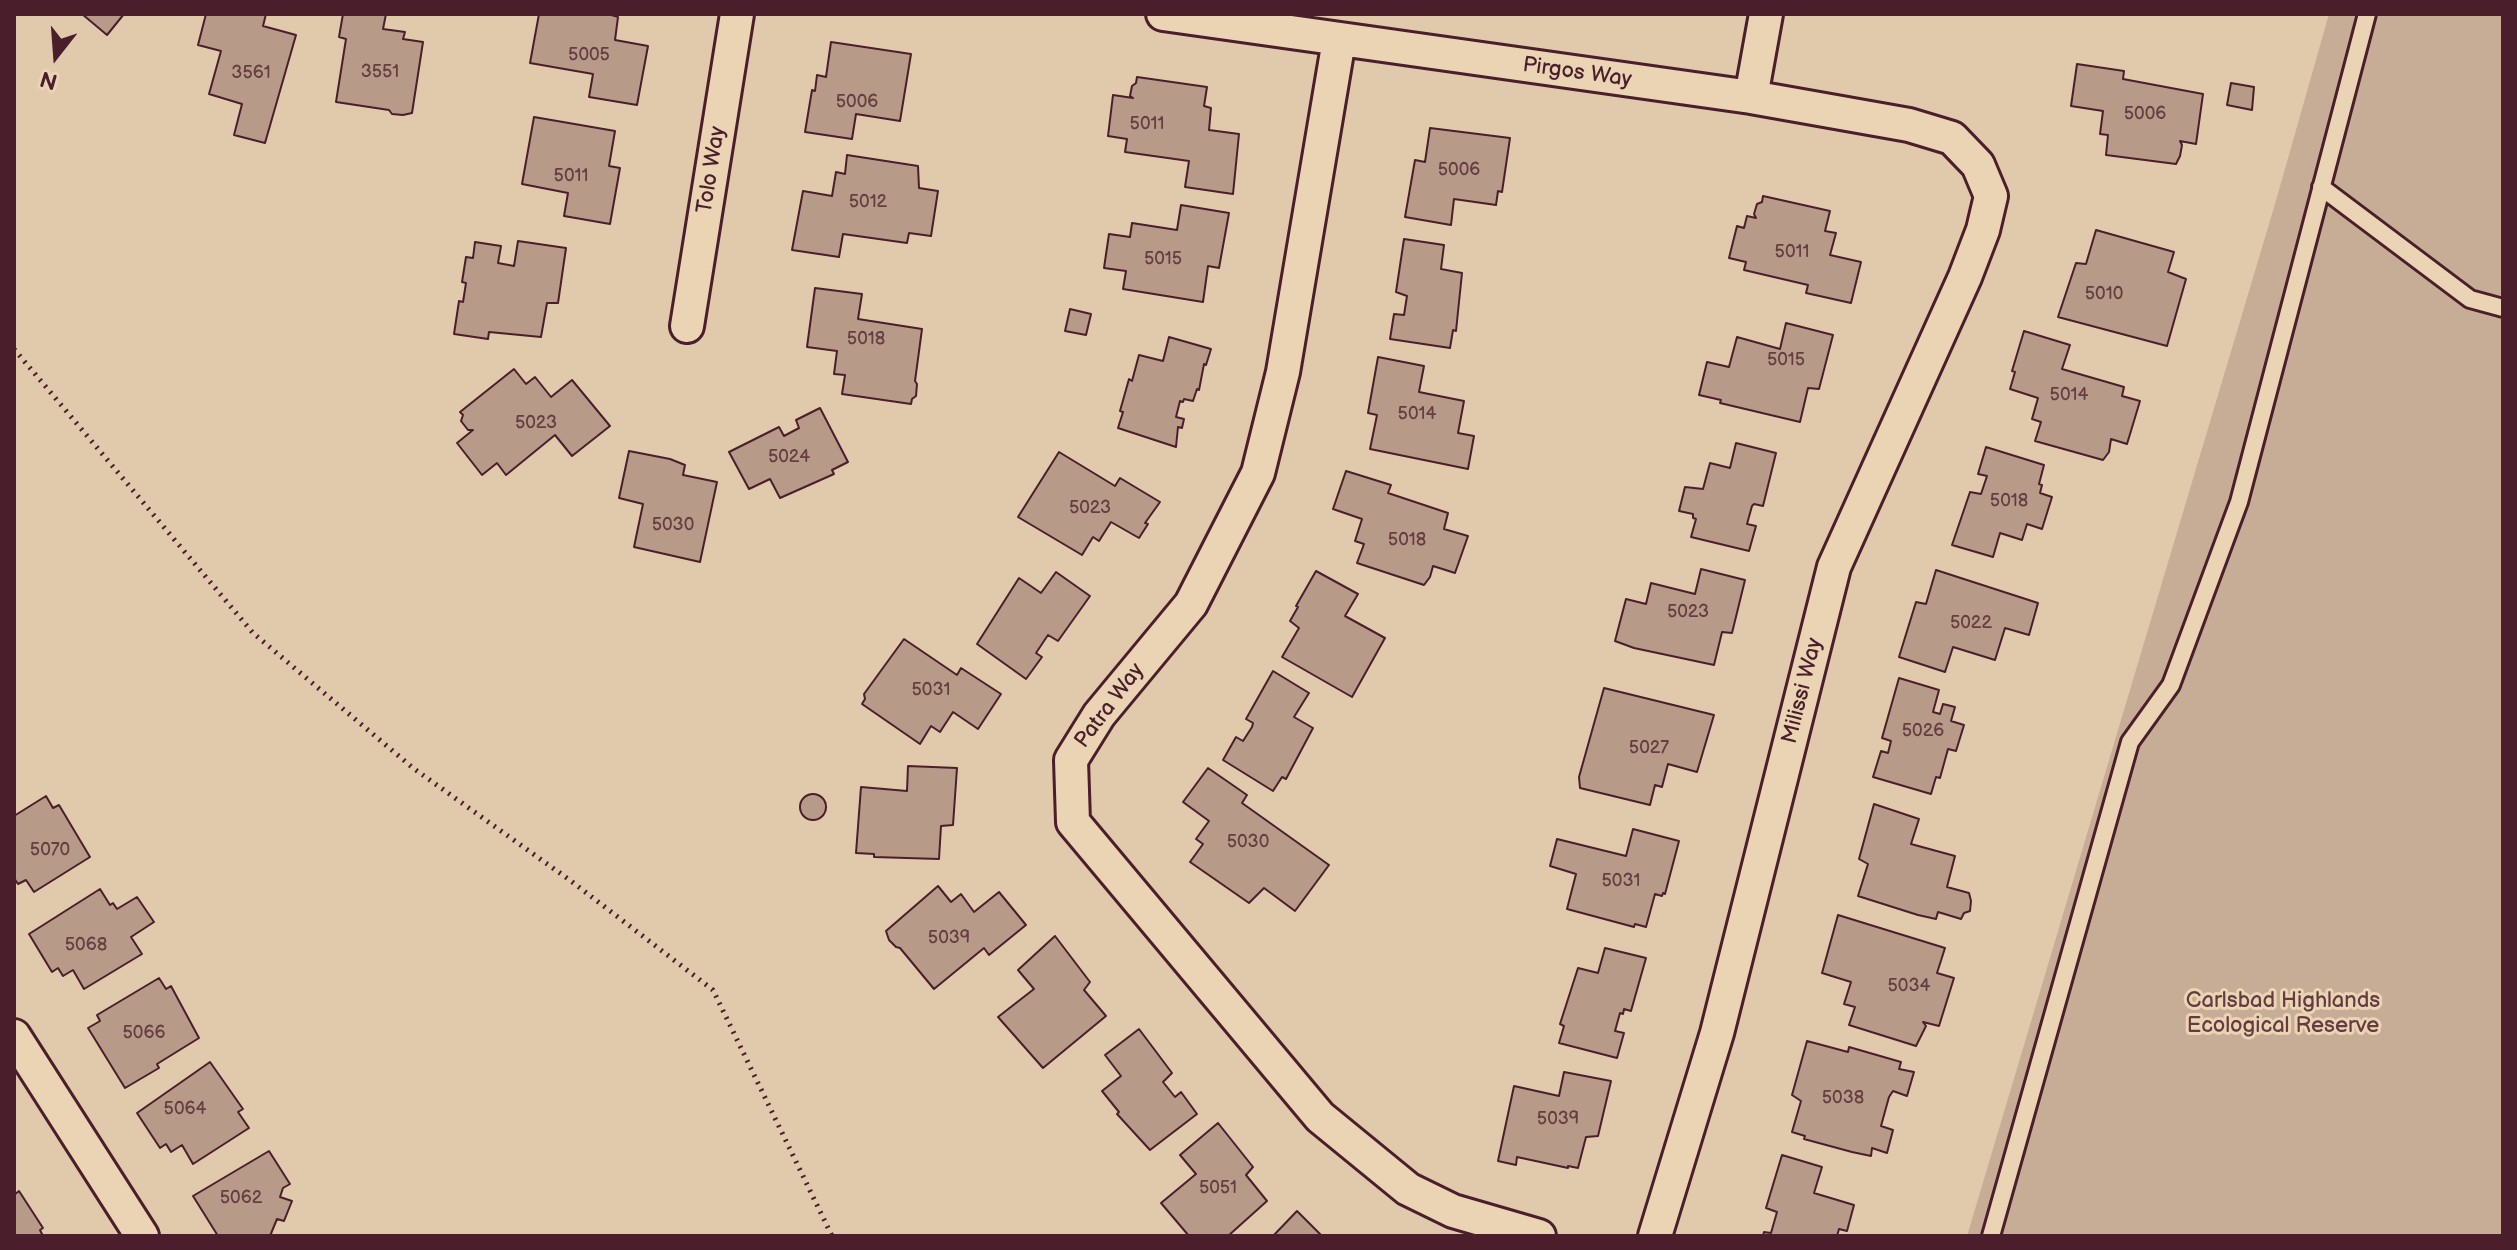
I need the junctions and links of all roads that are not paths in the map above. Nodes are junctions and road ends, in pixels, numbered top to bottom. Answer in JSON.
{"nodes":[{"id":1,"x":737,"y":14,"type":"edge"},
{"id":2,"x":1163,"y":14,"type":"edge"},
{"id":3,"x":1766,"y":14,"type":"edge"},
{"id":4,"x":2367,"y":14,"type":"edge"},
{"id":5,"x":1339,"y":40,"type":"junction"},
{"id":6,"x":1751,"y":97,"type":"junction"},
{"id":7,"x":1978,"y":165,"type":"joint"},
{"id":8,"x":2321,"y":187,"type":"junction"},
{"id":9,"x":2503,"y":308,"type":"edge"},
{"id":10,"x":687,"y":326,"type":"dead end"},
{"id":11,"x":14,"y":1036,"type":"edge"},
{"id":12,"x":142,"y":1236,"type":"edge"},
{"id":13,"x":1539,"y":1236,"type":"edge"},
{"id":14,"x":1655,"y":1236,"type":"edge"},
{"id":15,"x":1991,"y":1236,"type":"edge"}],
"edges":[{"from":1,"to":10,"type":"street","name":"Tolo Way"},
{"from":2,"to":5,"type":"street","name":"Pirgos Way"},
{"from":3,"to":6,"type":"street"},
{"from":4,"to":8,"type":"lane"},
{"from":5,"to":6,"type":"street","name":"Pirgos Way"},
{"from":5,"to":13,"type":"street","name":"Patra Way"},
{"from":6,"to":7,"type":"street","name":"Pirgos Way"},
{"from":7,"to":14,"type":"street","name":"Milissi Way"},
{"from":8,"to":9,"type":"lane"},
{"from":8,"to":15,"type":"lane"},
{"from":11,"to":12,"type":"street"}]}
